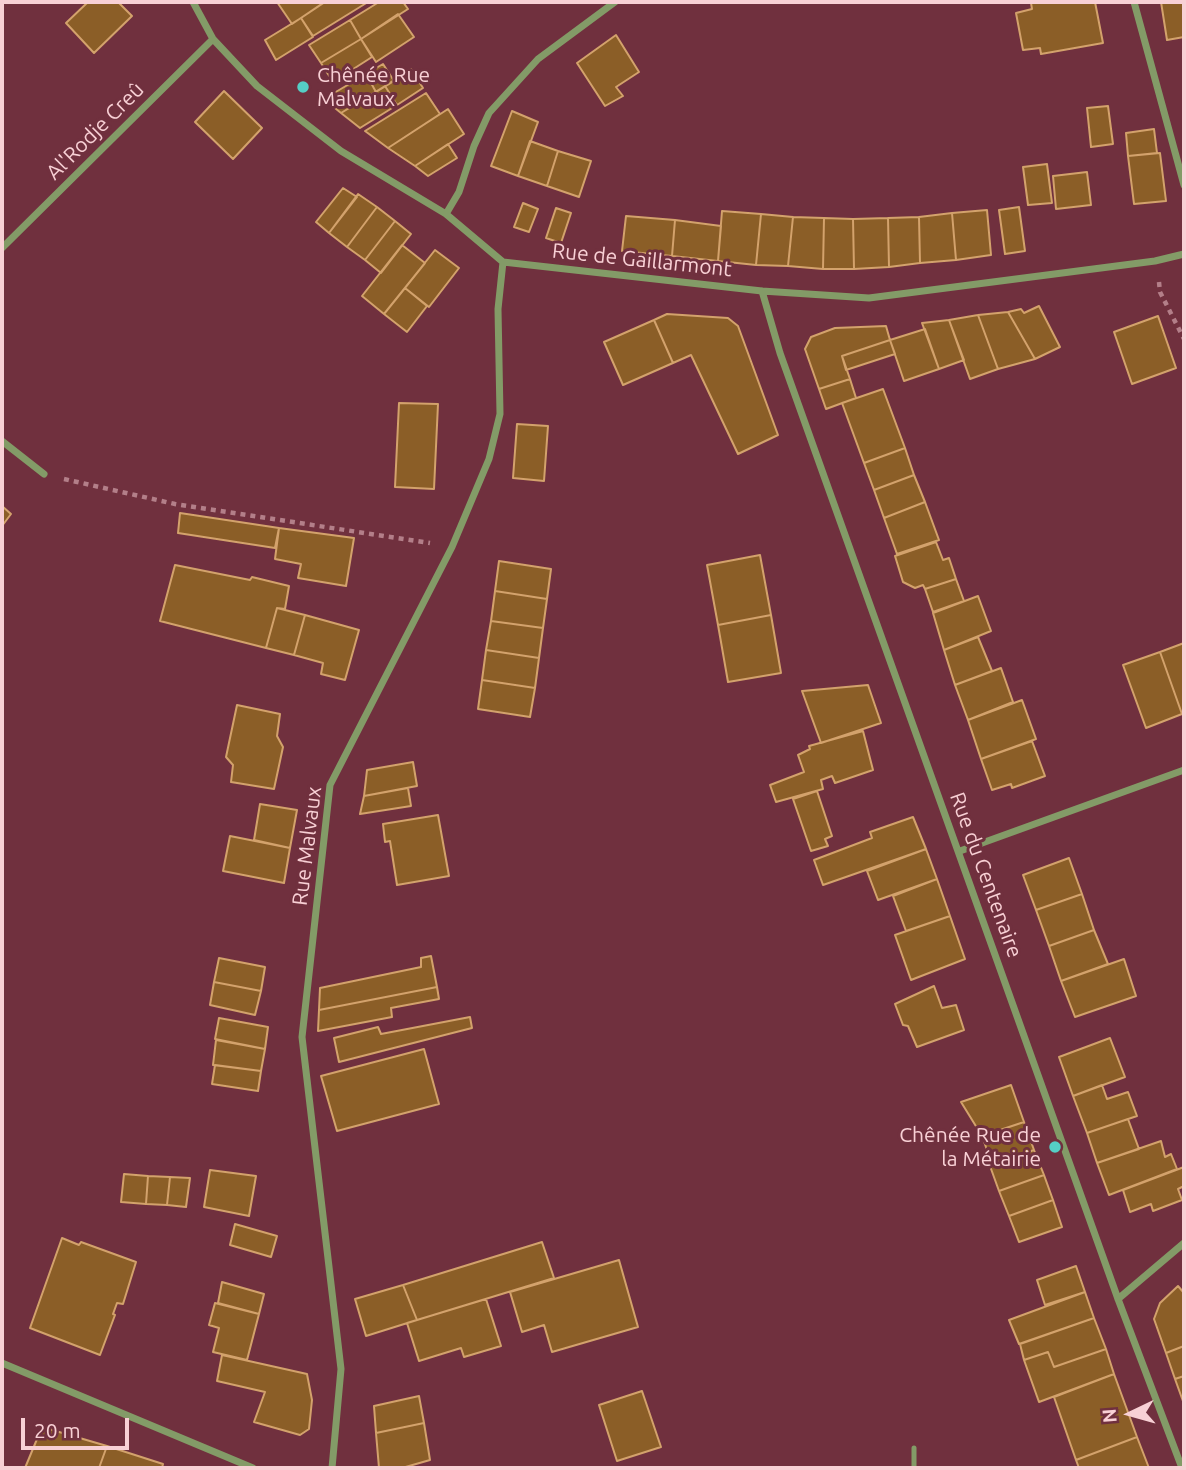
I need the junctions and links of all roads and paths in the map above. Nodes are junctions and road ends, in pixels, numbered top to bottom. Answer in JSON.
{"nodes":[{"id":1,"x":193,"y":2,"type":"edge"},
{"id":2,"x":615,"y":2,"type":"edge"},
{"id":3,"x":1133,"y":2,"type":"edge"},
{"id":4,"x":213,"y":39,"type":"junction"},
{"id":5,"x":1184,"y":184,"type":"edge"},
{"id":6,"x":446,"y":214,"type":"junction"},
{"id":7,"x":2,"y":248,"type":"edge"},
{"id":8,"x":1184,"y":254,"type":"edge"},
{"id":9,"x":1155,"y":261,"type":"junction"},
{"id":10,"x":503,"y":262,"type":"junction"},
{"id":11,"x":762,"y":291,"type":"junction"},
{"id":12,"x":1184,"y":339,"type":"edge"},
{"id":13,"x":2,"y":441,"type":"edge"},
{"id":14,"x":44,"y":474,"type":"joint"},
{"id":15,"x":452,"y":547,"type":"junction"},
{"id":16,"x":1184,"y":770,"type":"edge"},
{"id":17,"x":960,"y":851,"type":"junction"},
{"id":18,"x":1184,"y":1243,"type":"edge"},
{"id":19,"x":1118,"y":1299,"type":"junction"},
{"id":20,"x":2,"y":1363,"type":"edge"},
{"id":21,"x":914,"y":1448,"type":"dead end"},
{"id":22,"x":253,"y":1468,"type":"edge"},
{"id":23,"x":332,"y":1468,"type":"edge"},
{"id":24,"x":914,"y":1468,"type":"edge"},
{"id":25,"x":1182,"y":1468,"type":"edge"}],
"edges":[{"from":1,"to":4,"type":"street"},
{"from":2,"to":6,"type":"street"},
{"from":3,"to":5,"type":"street"},
{"from":4,"to":6,"type":"street"},
{"from":4,"to":7,"type":"street","name":"Al'Rodje Creû"},
{"from":6,"to":10,"type":"street"},
{"from":8,"to":9,"type":"street","name":"Rue de Gaillarmont"},
{"from":9,"to":11,"type":"street","name":"Rue de Gaillarmont"},
{"from":9,"to":12,"type":"path"},
{"from":10,"to":11,"type":"street","name":"Rue de Gaillarmont"},
{"from":10,"to":15,"type":"street","name":"Rue Malvaux"},
{"from":11,"to":17,"type":"street","name":"Rue du Centenaire"},
{"from":13,"to":14,"type":"street"},
{"from":14,"to":15,"type":"path"},
{"from":15,"to":23,"type":"street","name":"Rue Malvaux"},
{"from":16,"to":17,"type":"street"},
{"from":17,"to":19,"type":"street","name":"Rue du Centenaire"},
{"from":18,"to":19,"type":"street"},
{"from":19,"to":25,"type":"street","name":"Rue du Centenaire"},
{"from":20,"to":22,"type":"street"},
{"from":21,"to":24,"type":"lane"}]}
